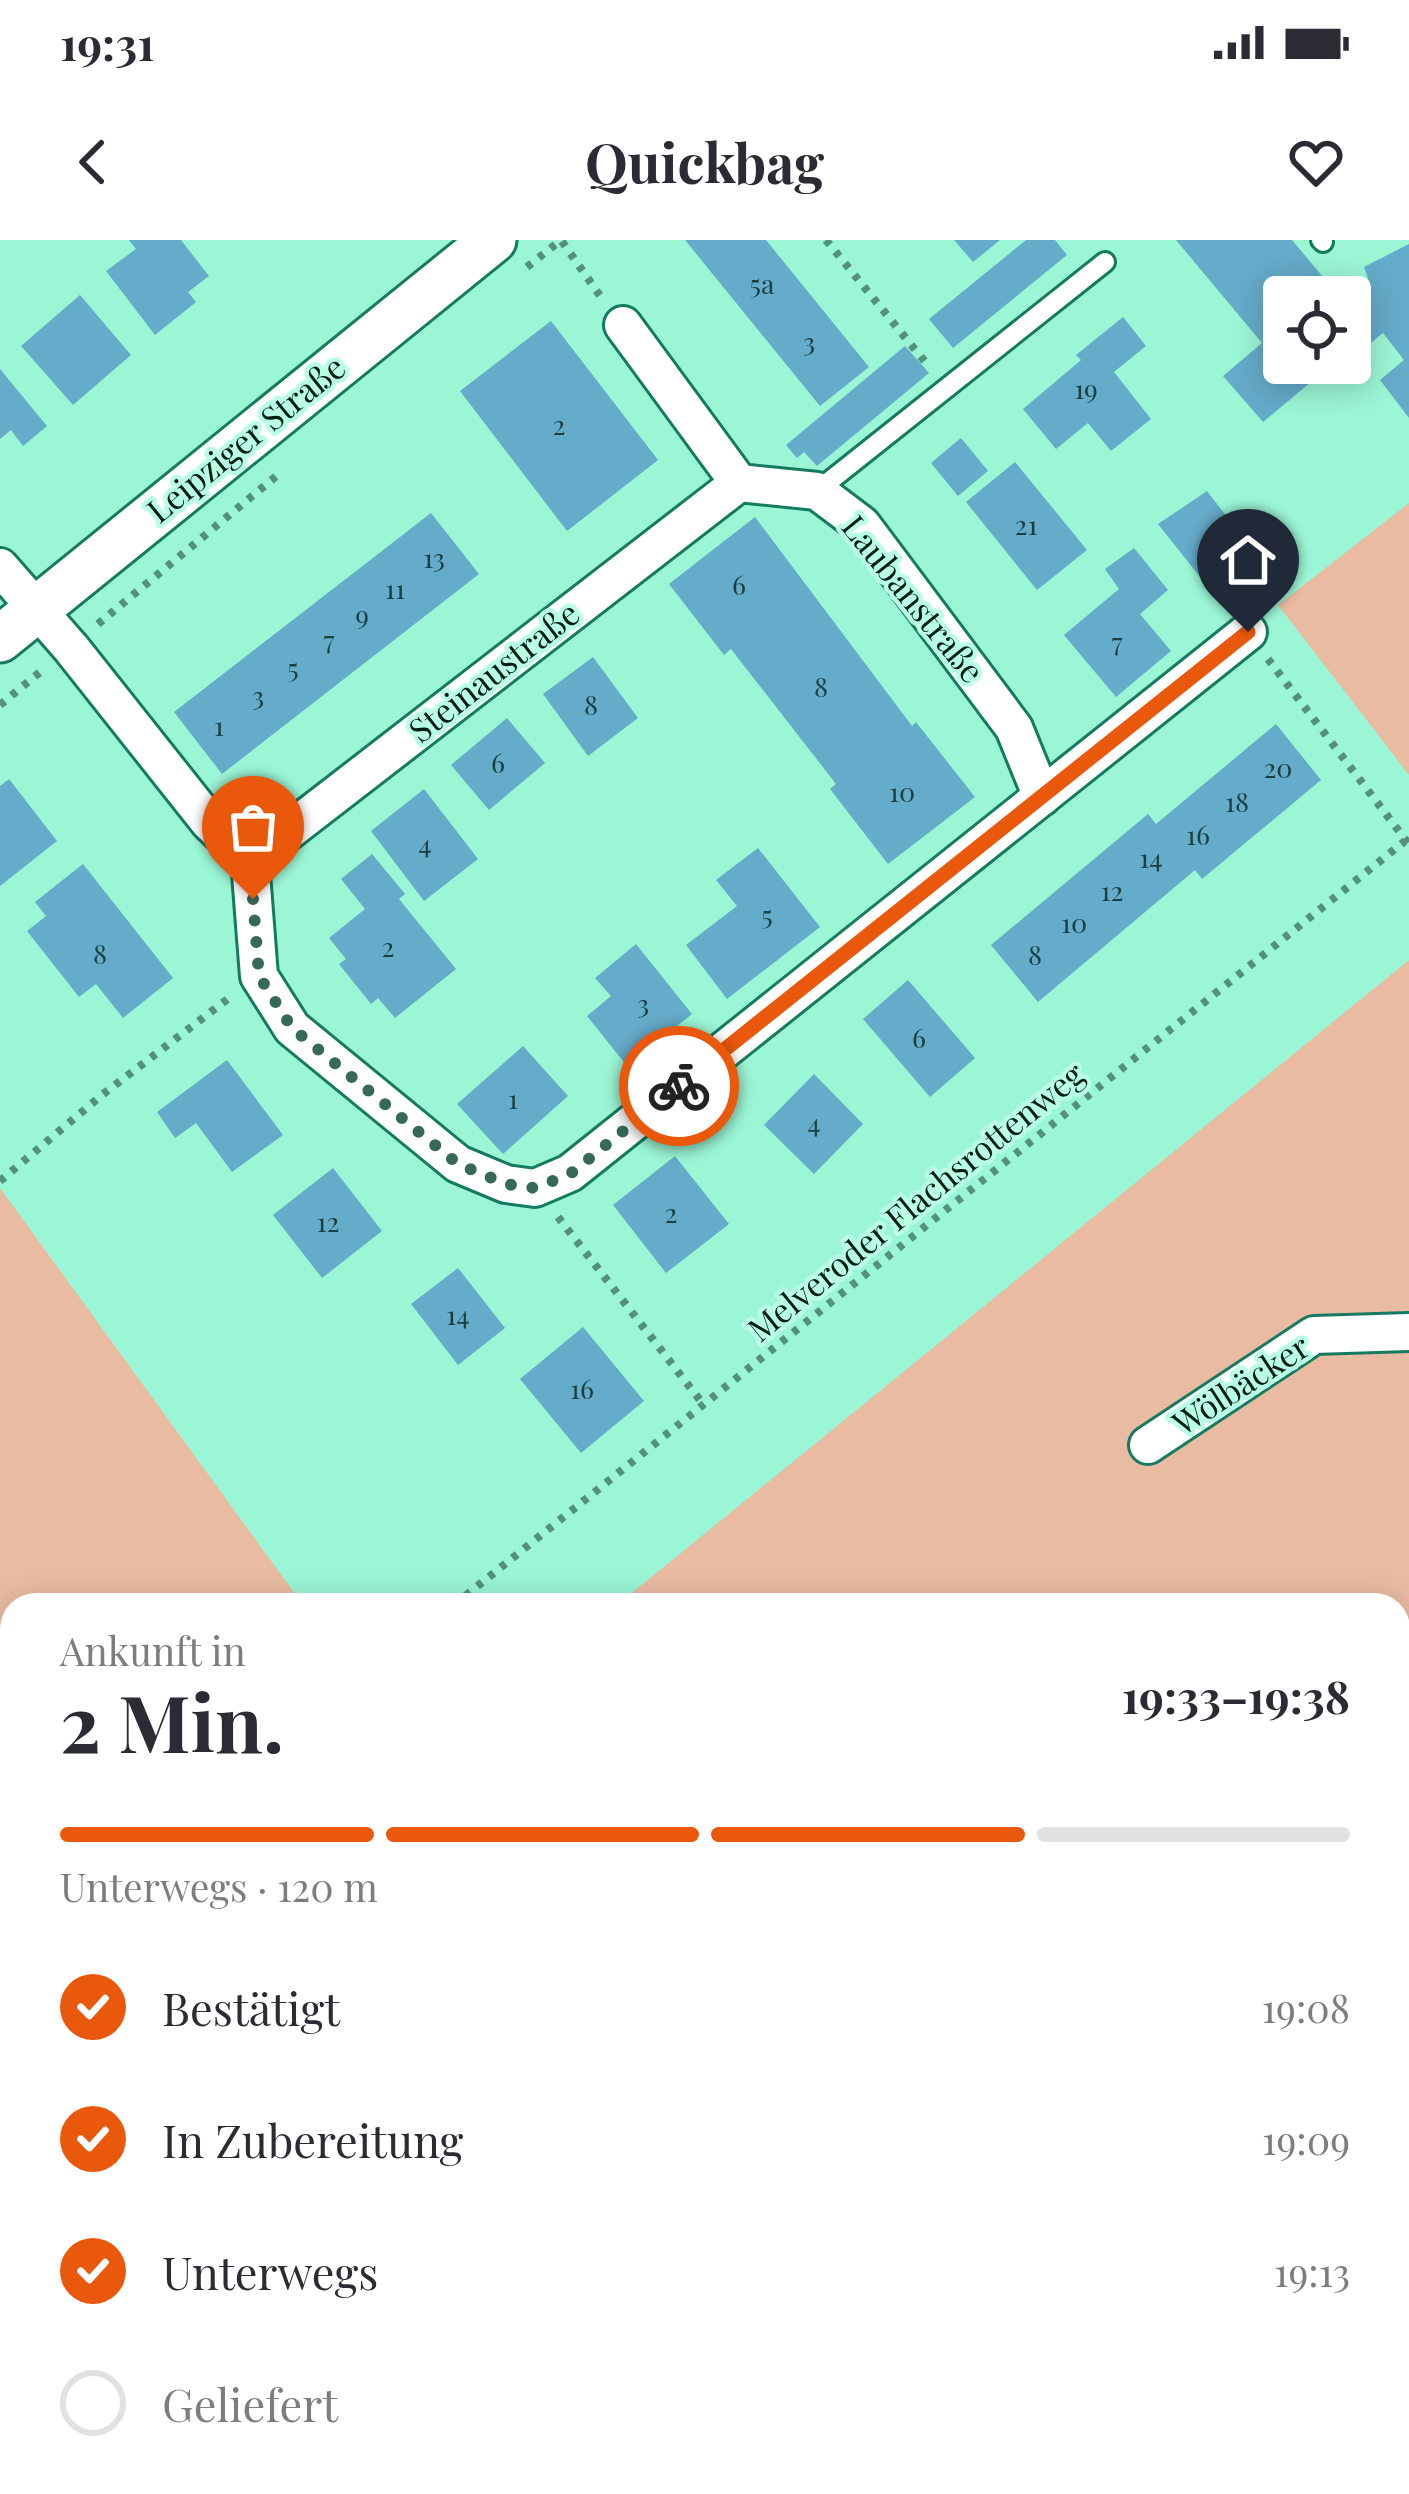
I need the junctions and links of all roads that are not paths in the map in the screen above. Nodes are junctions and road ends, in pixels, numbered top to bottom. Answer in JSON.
{"nodes":[{"id":1,"x":493,"y":240,"type":"edge"},
{"id":2,"x":1105,"y":262,"type":"dead end"},
{"id":3,"x":622,"y":325,"type":"road end"},
{"id":4,"x":739,"y":483,"type":"junction"},
{"id":5,"x":817,"y":490,"type":"junction"},
{"id":6,"x":0,"y":567,"type":"edge"},
{"id":7,"x":37,"y":609,"type":"junction"},
{"id":8,"x":1248,"y":632,"type":"road end"},
{"id":9,"x":0,"y":639,"type":"edge"},
{"id":10,"x":1042,"y":797,"type":"junction"},
{"id":11,"x":250,"y":861,"type":"junction"},
{"id":12,"x":1409,"y":1332,"type":"edge"},
{"id":13,"x":1148,"y":1445,"type":"dead end"}],
"edges":[{"from":1,"to":7,"type":"street","name":"Leipziger Straße"},
{"from":2,"to":5,"type":"lane"},
{"from":3,"to":4,"type":"street"},
{"from":4,"to":5,"type":"street","name":"Laubanstraße"},
{"from":4,"to":11,"type":"street","name":"Steinaustraße"},
{"from":5,"to":10,"type":"street","name":"Laubanstraße"},
{"from":6,"to":7,"type":"street"},
{"from":7,"to":9,"type":"street","name":"Leipziger Straße"},
{"from":7,"to":11,"type":"street"},
{"from":8,"to":10,"type":"street"},
{"from":10,"to":11,"type":"street"},
{"from":12,"to":13,"type":"street","name":"Wölbäcker"}]}
